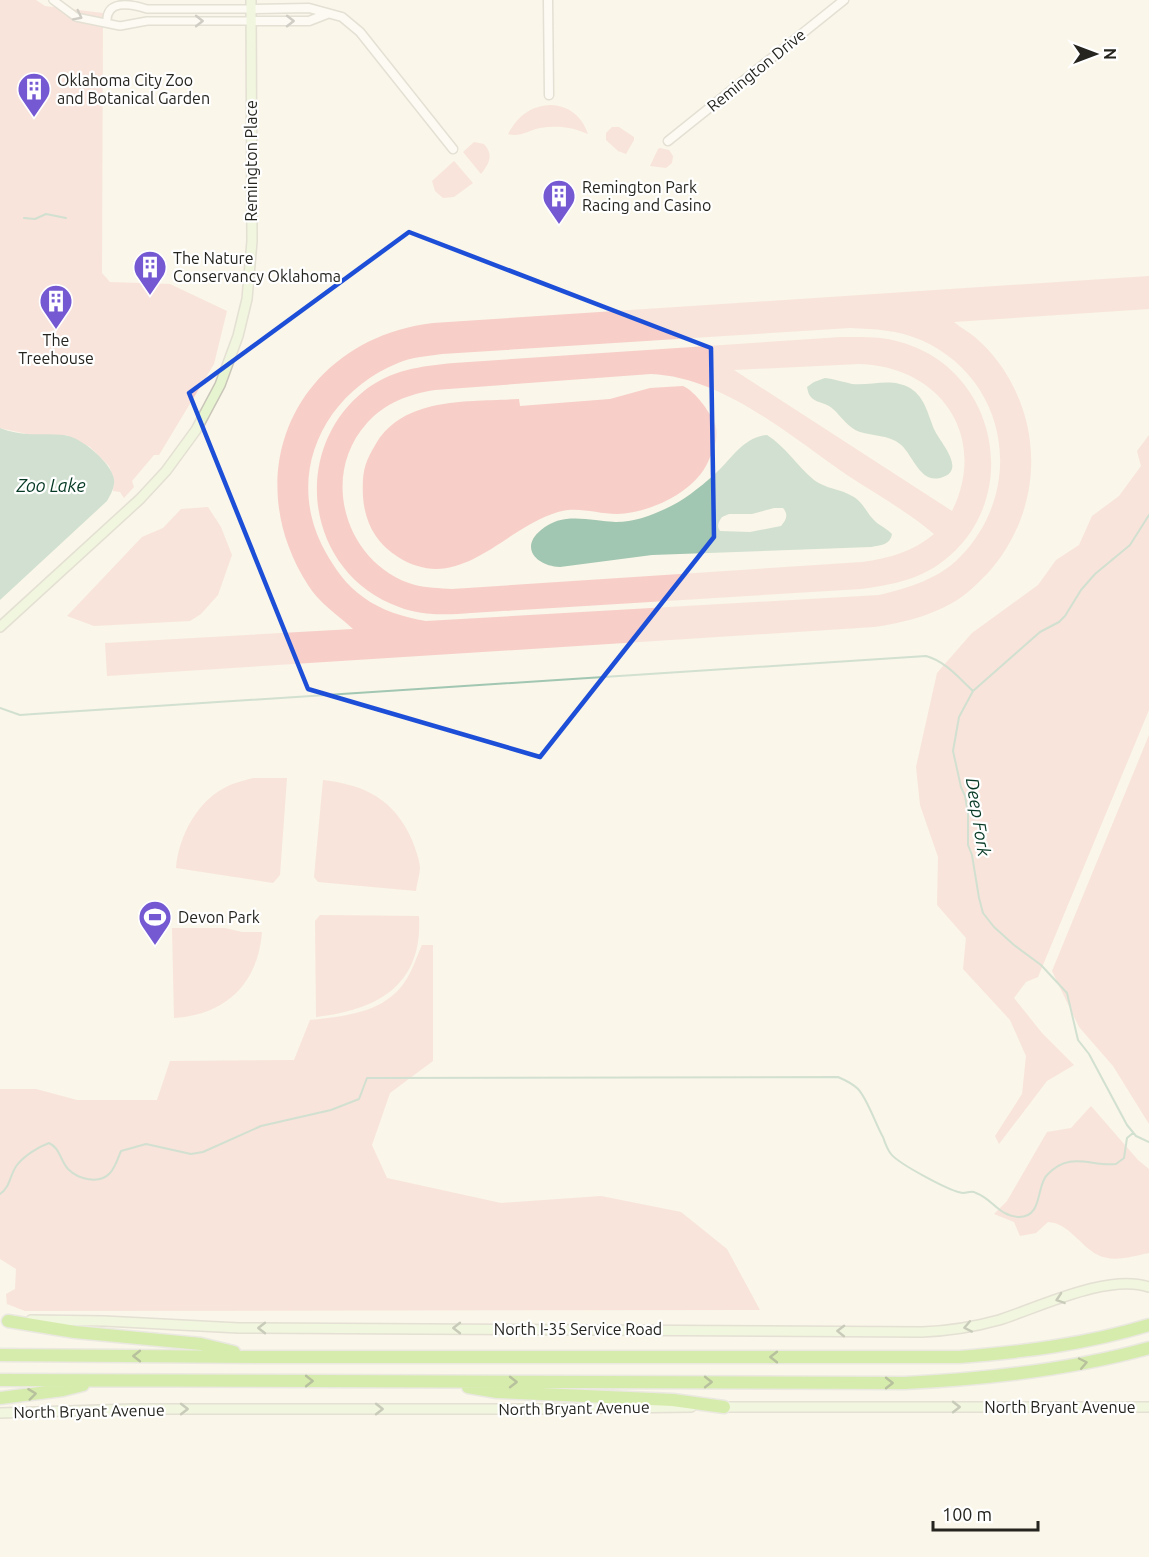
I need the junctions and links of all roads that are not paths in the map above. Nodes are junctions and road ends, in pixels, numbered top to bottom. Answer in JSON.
{"nodes":[{"id":1,"x":53,"y":0,"type":"edge"},
{"id":2,"x":548,"y":0,"type":"edge"},
{"id":3,"x":844,"y":0,"type":"edge"},
{"id":4,"x":251,"y":4,"type":"edge"},
{"id":5,"x":327,"y":14,"type":"junction"},
{"id":6,"x":251,"y":21,"type":"junction"},
{"id":7,"x":107,"y":23,"type":"junction"},
{"id":8,"x":549,"y":95,"type":"dead end"},
{"id":9,"x":668,"y":141,"type":"dead end"},
{"id":10,"x":453,"y":149,"type":"dead end"},
{"id":11,"x":0,"y":627,"type":"edge"},
{"id":12,"x":1149,"y":1287,"type":"edge"},
{"id":13,"x":4,"y":1321,"type":"edge"},
{"id":14,"x":1143,"y":1327,"type":"edge"},
{"id":15,"x":1146,"y":1349,"type":"edge"},
{"id":16,"x":0,"y":1355,"type":"edge"},
{"id":17,"x":259,"y":1357,"type":"junction"},
{"id":18,"x":0,"y":1380,"type":"edge"},
{"id":19,"x":99,"y":1380,"type":"junction"},
{"id":20,"x":434,"y":1382,"type":"junction"},
{"id":21,"x":0,"y":1398,"type":"edge"},
{"id":22,"x":724,"y":1407,"type":"junction"},
{"id":23,"x":1149,"y":1407,"type":"edge"},
{"id":24,"x":0,"y":1413,"type":"edge"}],
"edges":[{"from":1,"to":7,"type":"street","one_way":true},
{"from":2,"to":8,"type":"street"},
{"from":3,"to":9,"type":"street","name":"Remington Drive"},
{"from":4,"to":5,"type":"street"},
{"from":4,"to":6,"type":"main road","name":"Remington Place"},
{"from":4,"to":7,"type":"street"},
{"from":6,"to":5,"type":"street","one_way":true},
{"from":5,"to":10,"type":"street"},
{"from":7,"to":6,"type":"street","one_way":true},
{"from":6,"to":11,"type":"main road","name":"Remington Place"},
{"from":12,"to":13,"type":"main road","name":"North I-35 Service Road","one_way":true},
{"from":13,"to":17,"type":"highway"},
{"from":14,"to":17,"type":"highway","one_way":true},
{"from":20,"to":15,"type":"highway","one_way":true},
{"from":17,"to":16,"type":"highway","one_way":true},
{"from":18,"to":19,"type":"highway"},
{"from":19,"to":20,"type":"highway","one_way":true},
{"from":21,"to":19,"type":"highway","one_way":true},
{"from":20,"to":22,"type":"highway"},
{"from":22,"to":23,"type":"main road","name":"North Bryant Avenue","one_way":true},
{"from":24,"to":22,"type":"main road","name":"North Bryant Avenue","one_way":true}]}
